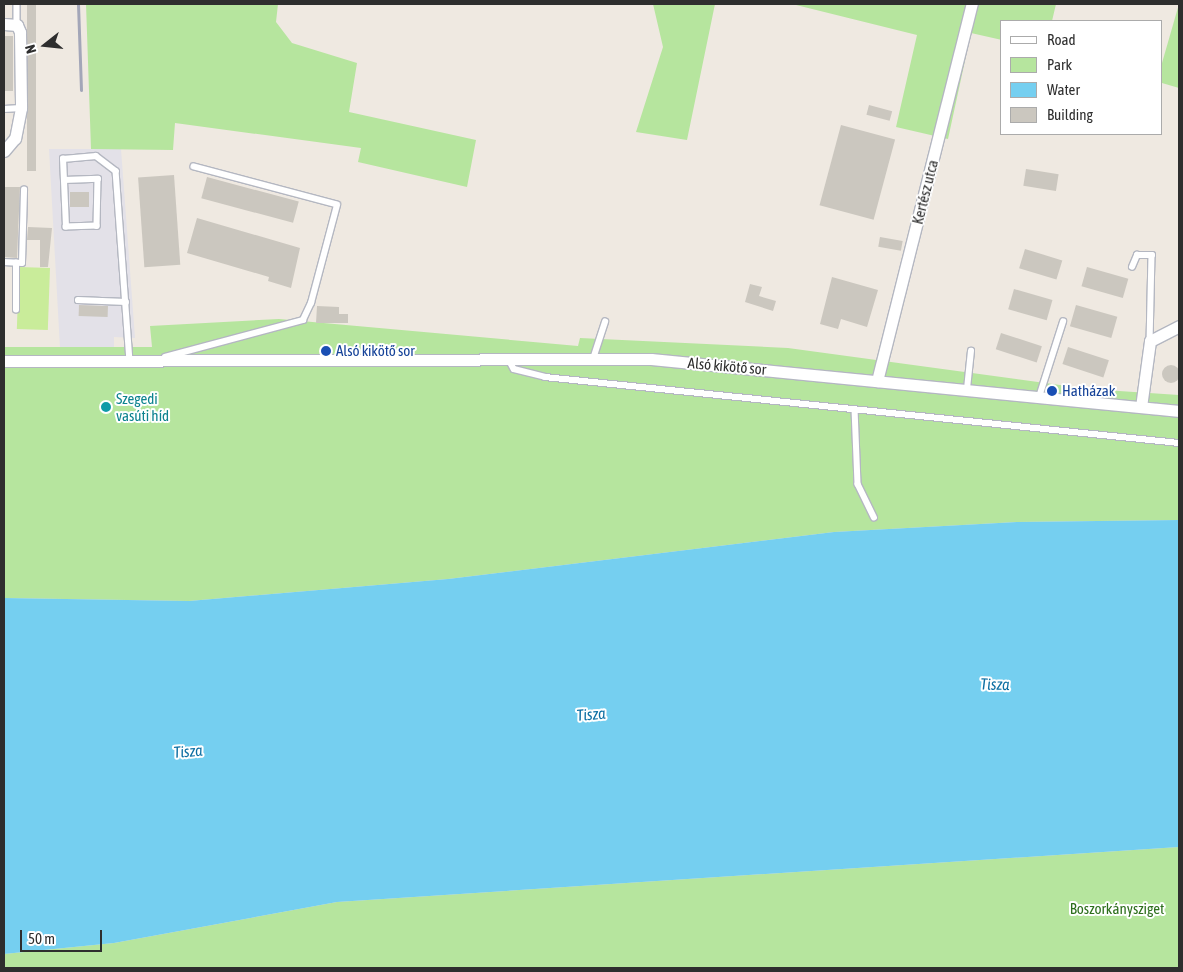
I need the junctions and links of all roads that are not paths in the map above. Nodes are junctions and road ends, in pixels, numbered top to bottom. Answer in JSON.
{"nodes":[{"id":1,"x":17,"y":4,"type":"edge"},
{"id":2,"x":972,"y":4,"type":"edge"},
{"id":3,"x":4,"y":24,"type":"edge"},
{"id":4,"x":17,"y":25,"type":"junction"},
{"id":5,"x":21,"y":108,"type":"junction"},
{"id":6,"x":4,"y":109,"type":"edge"},
{"id":7,"x":4,"y":151,"type":"edge"},
{"id":8,"x":194,"y":167,"type":"dead end"},
{"id":9,"x":64,"y":180,"type":"junction"},
{"id":10,"x":24,"y":190,"type":"dead end"},
{"id":11,"x":4,"y":262,"type":"edge"},
{"id":12,"x":16,"y":262,"type":"junction"},
{"id":13,"x":1132,"y":267,"type":"dead end"},
{"id":14,"x":78,"y":300,"type":"dead end"},
{"id":15,"x":126,"y":302,"type":"junction"},
{"id":16,"x":16,"y":310,"type":"dead end"},
{"id":17,"x":605,"y":322,"type":"dead end"},
{"id":18,"x":1063,"y":322,"type":"dead end"},
{"id":19,"x":1179,"y":326,"type":"edge"},
{"id":20,"x":1150,"y":341,"type":"junction"},
{"id":21,"x":971,"y":351,"type":"dead end"},
{"id":22,"x":594,"y":359,"type":"junction"},
{"id":23,"x":509,"y":360,"type":"junction"},
{"id":24,"x":4,"y":361,"type":"edge"},
{"id":25,"x":164,"y":363,"type":"junction"},
{"id":26,"x":130,"y":364,"type":"junction"},
{"id":27,"x":877,"y":381,"type":"junction"},
{"id":28,"x":967,"y":389,"type":"junction"},
{"id":29,"x":1039,"y":396,"type":"junction"},
{"id":30,"x":1141,"y":407,"type":"junction"},
{"id":31,"x":855,"y":409,"type":"junction"},
{"id":32,"x":1179,"y":411,"type":"edge"},
{"id":33,"x":1179,"y":443,"type":"edge"},
{"id":34,"x":874,"y":516,"type":"dead end"}],
"edges":[{"from":1,"to":4,"type":"lane"},
{"from":2,"to":27,"type":"street","name":"Kertész utca"},
{"from":3,"to":4,"type":"street"},
{"from":4,"to":5,"type":"street"},
{"from":5,"to":6,"type":"lane"},
{"from":5,"to":7,"type":"street"},
{"from":8,"to":25,"type":"lane"},
{"from":9,"to":9,"type":"lane"},
{"from":9,"to":15,"type":"lane"},
{"from":10,"to":12,"type":"lane"},
{"from":11,"to":12,"type":"lane"},
{"from":12,"to":16,"type":"lane"},
{"from":13,"to":20,"type":"lane"},
{"from":14,"to":15,"type":"lane"},
{"from":15,"to":26,"type":"lane"},
{"from":17,"to":22,"type":"lane"},
{"from":18,"to":29,"type":"lane"},
{"from":19,"to":20,"type":"street"},
{"from":20,"to":30,"type":"street"},
{"from":21,"to":28,"type":"lane"},
{"from":22,"to":23,"type":"street","name":"Alsó kikötő sor"},
{"from":22,"to":27,"type":"street","name":"Alsó kikötő sor"},
{"from":23,"to":25,"type":"street","name":"Alsó kikötő sor"},
{"from":23,"to":31,"type":"lane"},
{"from":24,"to":26,"type":"street","name":"Alsó kikötő sor"},
{"from":25,"to":26,"type":"street","name":"Alsó kikötő sor"},
{"from":27,"to":28,"type":"street","name":"Alsó kikötő sor"},
{"from":28,"to":29,"type":"street","name":"Alsó kikötő sor"},
{"from":29,"to":30,"type":"street","name":"Alsó kikötő sor"},
{"from":30,"to":32,"type":"street","name":"Alsó kikötő sor"},
{"from":31,"to":33,"type":"lane"},
{"from":31,"to":34,"type":"lane"}]}
